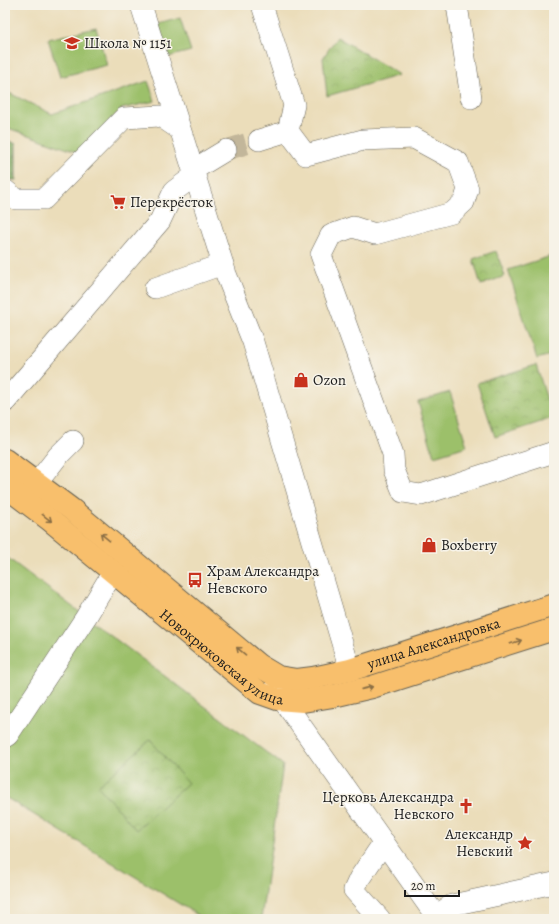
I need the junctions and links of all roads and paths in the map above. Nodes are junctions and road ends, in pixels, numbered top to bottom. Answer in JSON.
{"nodes":[{"id":1,"x":262,"y":5,"type":"edge"},
{"id":2,"x":457,"y":5,"type":"edge"},
{"id":3,"x":147,"y":15,"type":"edge"},
{"id":4,"x":471,"y":98,"type":"dead end"},
{"id":5,"x":179,"y":128,"type":"junction"},
{"id":6,"x":288,"y":131,"type":"junction"},
{"id":7,"x":258,"y":140,"type":"tunnel mouth"},
{"id":8,"x":226,"y":150,"type":"tunnel mouth"},
{"id":9,"x":194,"y":173,"type":"junction"},
{"id":10,"x":5,"y":190,"type":"edge"},
{"id":11,"x":223,"y":264,"type":"junction"},
{"id":12,"x":155,"y":288,"type":"dead end"},
{"id":13,"x":5,"y":402,"type":"edge"},
{"id":14,"x":73,"y":441,"type":"dead end"},
{"id":15,"x":554,"y":452,"type":"edge"},
{"id":16,"x":5,"y":460,"type":"edge"},
{"id":17,"x":36,"y":483,"type":"junction"},
{"id":18,"x":5,"y":486,"type":"edge"},
{"id":19,"x":24,"y":500,"type":"junction"},
{"id":20,"x":113,"y":572,"type":"junction"},
{"id":21,"x":554,"y":605,"type":"edge"},
{"id":22,"x":554,"y":629,"type":"edge"},
{"id":23,"x":478,"y":654,"type":"joint"},
{"id":24,"x":258,"y":665,"type":"junction"},
{"id":25,"x":350,"y":670,"type":"junction"},
{"id":26,"x":313,"y":678,"type":"junction"},
{"id":27,"x":260,"y":693,"type":"junction"},
{"id":28,"x":333,"y":696,"type":"junction"},
{"id":29,"x":293,"y":700,"type":"junction"},
{"id":30,"x":304,"y":730,"type":"junction"},
{"id":31,"x":5,"y":736,"type":"edge"},
{"id":32,"x":384,"y":842,"type":"junction"},
{"id":33,"x":554,"y":883,"type":"edge"},
{"id":34,"x":437,"y":917,"type":"edge"},
{"id":35,"x":380,"y":919,"type":"edge"}],
"edges":[{"from":1,"to":6,"type":"street"},
{"from":2,"to":4,"type":"street"},
{"from":3,"to":5,"type":"street"},
{"from":5,"to":9,"type":"street"},
{"from":5,"to":10,"type":"street"},
{"from":6,"to":7,"type":"street"},
{"from":6,"to":15,"type":"street"},
{"from":8,"to":9,"type":"street"},
{"from":9,"to":11,"type":"street"},
{"from":9,"to":13,"type":"street"},
{"from":11,"to":12,"type":"street"},
{"from":11,"to":25,"type":"street"},
{"from":14,"to":17,"type":"street"},
{"from":16,"to":17,"type":"main road","name":"Новокрюковская улица"},
{"from":17,"to":19,"type":"street"},
{"from":24,"to":17,"type":"main road","name":"Новокрюковская улица","one_way":true},
{"from":18,"to":19,"type":"main road","name":"Новокрюковская улица"},
{"from":19,"to":20,"type":"main road","name":"Новокрюковская улица","one_way":true},
{"from":20,"to":27,"type":"main road","name":"Новокрюковская улица"},
{"from":20,"to":31,"type":"street"},
{"from":21,"to":25,"type":"main road","name":"улица Александровка"},
{"from":23,"to":22,"type":"main road","name":"улица Александровка","one_way":true},
{"from":28,"to":23,"type":"main road","name":"Новокрюковская улица","one_way":true},
{"from":24,"to":26,"type":"main road","name":"Новокрюковская улица"},
{"from":24,"to":29,"type":"street"},
{"from":25,"to":26,"type":"main road","name":"улица Александровка"},
{"from":26,"to":29,"type":"street"},
{"from":27,"to":29,"type":"main road","name":"Новокрюковская улица"},
{"from":27,"to":30,"type":"street"},
{"from":28,"to":29,"type":"main road","name":"Новокрюковская улица"},
{"from":28,"to":30,"type":"street"},
{"from":29,"to":30,"type":"street"},
{"from":30,"to":32,"type":"street"},
{"from":32,"to":34,"type":"street"},
{"from":32,"to":35,"type":"street"},
{"from":33,"to":34,"type":"street"}]}
